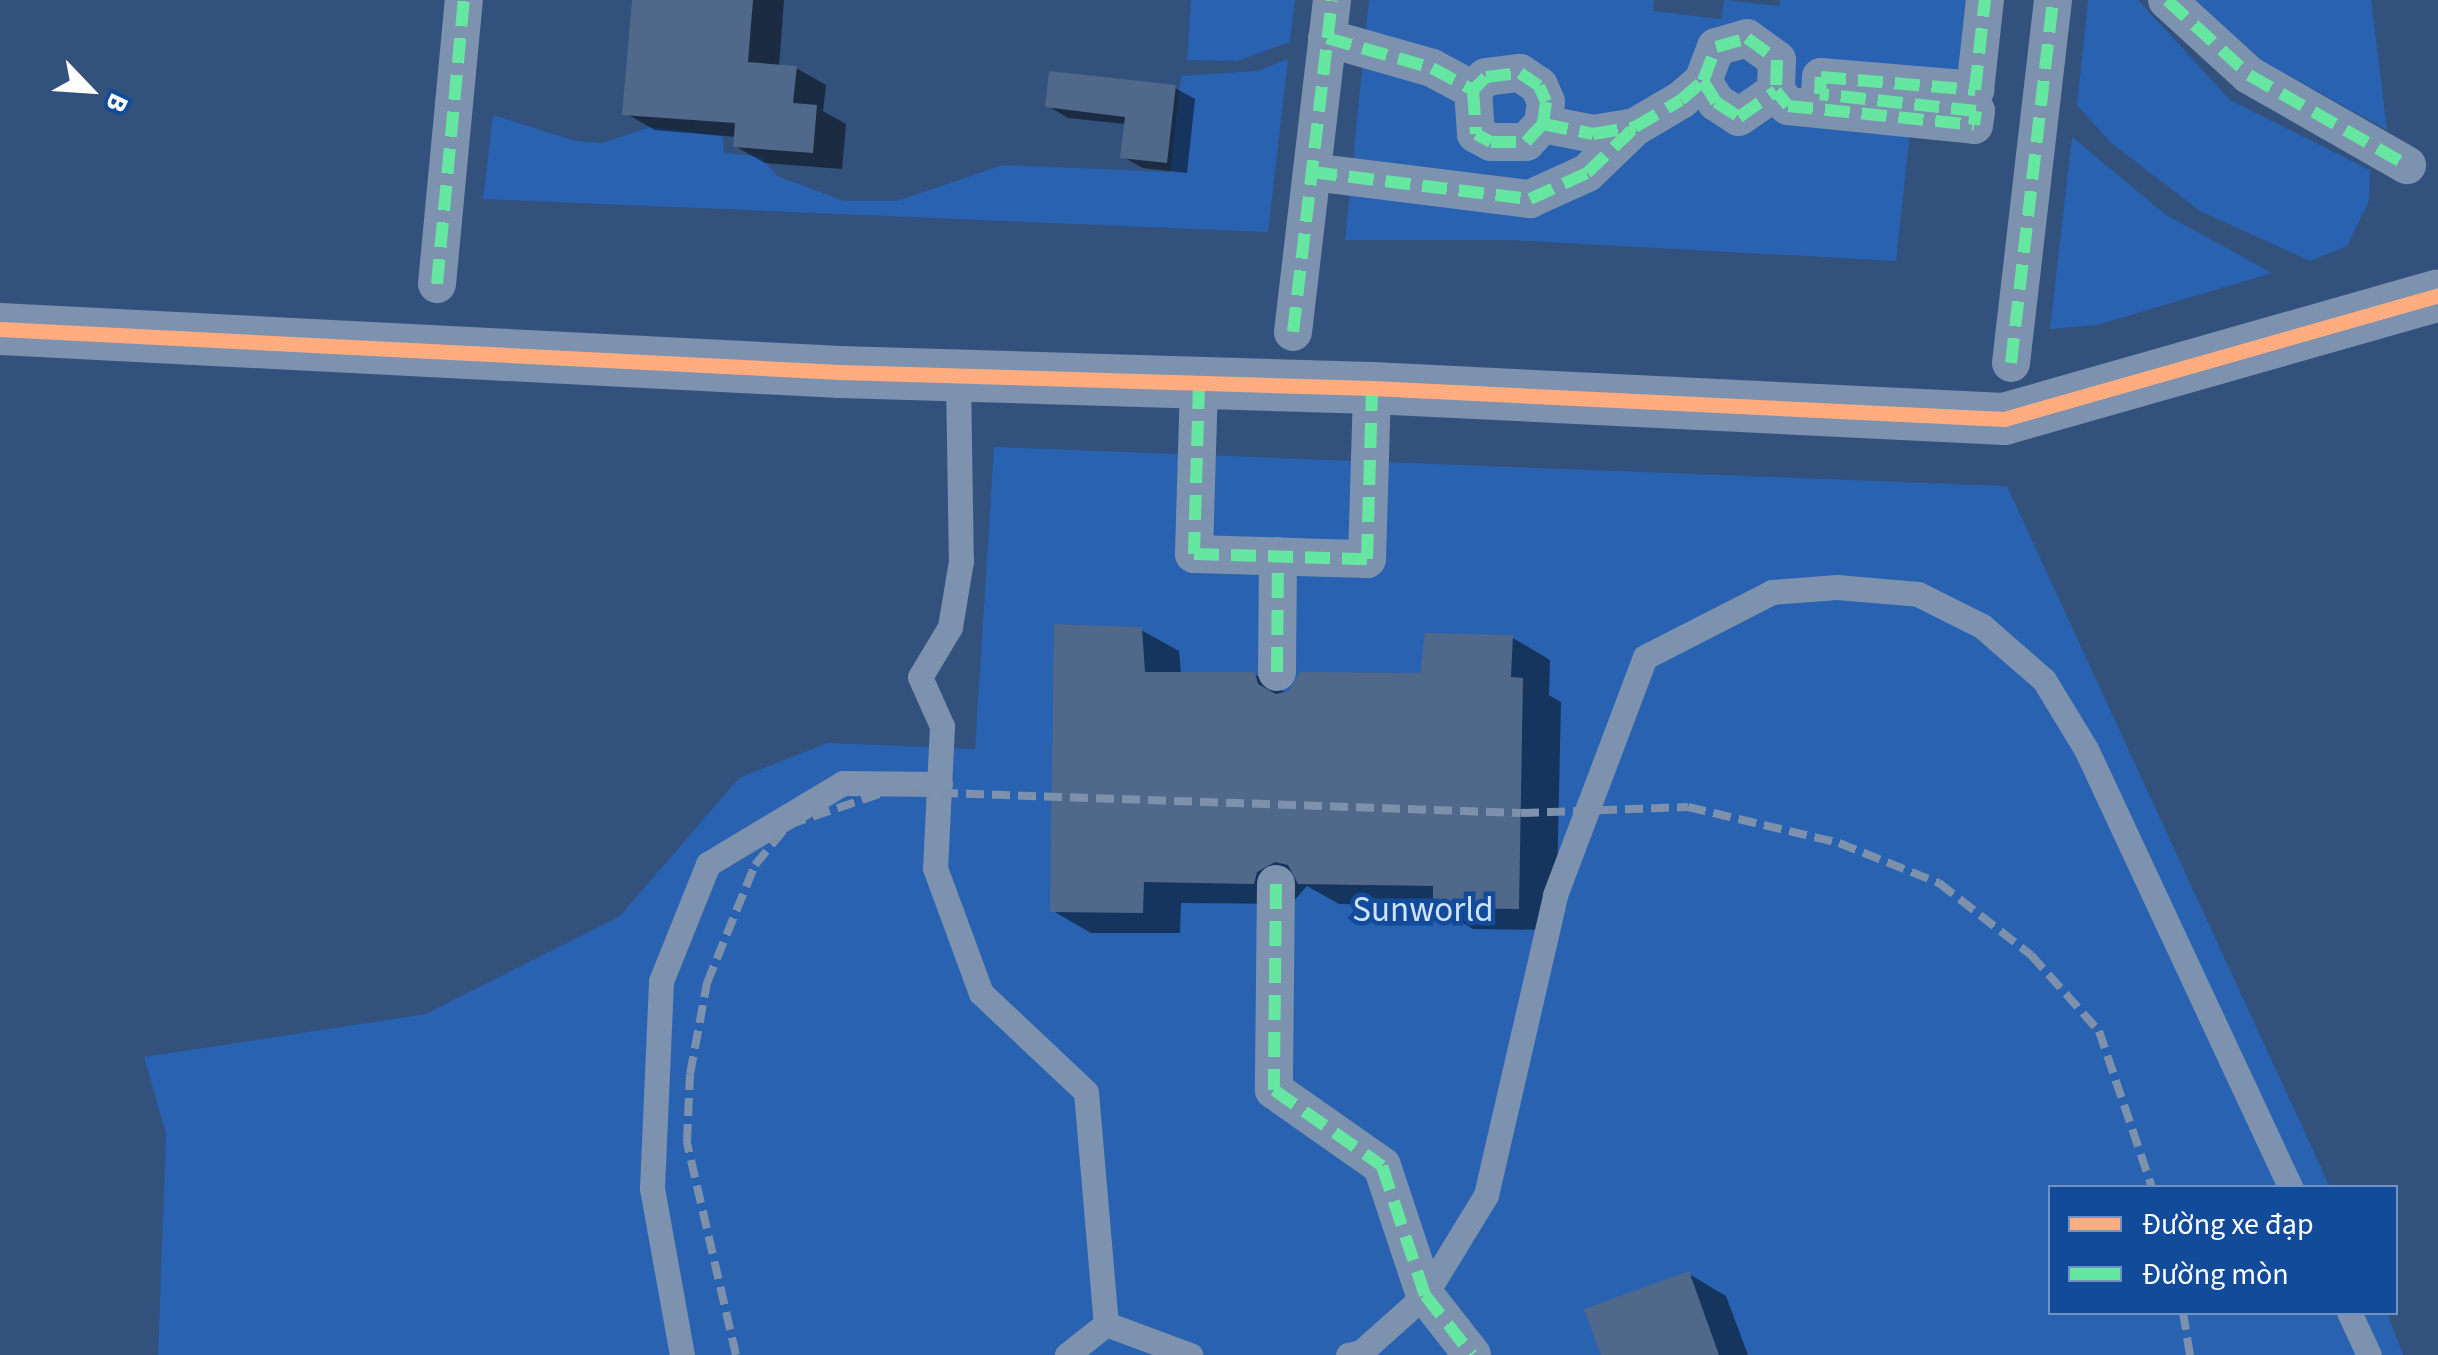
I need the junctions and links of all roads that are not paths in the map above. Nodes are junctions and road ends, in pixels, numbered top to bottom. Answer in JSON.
{"nodes":[{"id":1,"x":464,"y":0,"type":"edge"},
{"id":2,"x":1332,"y":0,"type":"edge"},
{"id":3,"x":1985,"y":0,"type":"edge"},
{"id":4,"x":2053,"y":0,"type":"edge"},
{"id":5,"x":2167,"y":0,"type":"edge"},
{"id":6,"x":1327,"y":38,"type":"junction"},
{"id":7,"x":1703,"y":82,"type":"junction"},
{"id":8,"x":1473,"y":90,"type":"junction"},
{"id":9,"x":1776,"y":92,"type":"junction"},
{"id":10,"x":1543,"y":124,"type":"junction"},
{"id":11,"x":1636,"y":127,"type":"junction"},
{"id":12,"x":2407,"y":165,"type":"dead end"},
{"id":13,"x":1312,"y":172,"type":"junction"},
{"id":14,"x":437,"y":284,"type":"dead end"},
{"id":15,"x":2438,"y":295,"type":"edge"},
{"id":16,"x":0,"y":329,"type":"edge"},
{"id":17,"x":1293,"y":332,"type":"dead end"},
{"id":18,"x":2011,"y":364,"type":"dead end"},
{"id":19,"x":958,"y":378,"type":"junction"},
{"id":20,"x":1199,"y":384,"type":"junction"},
{"id":21,"x":1372,"y":388,"type":"junction"},
{"id":22,"x":1278,"y":556,"type":"junction"},
{"id":23,"x":1277,"y":672,"type":"dead end"},
{"id":24,"x":940,"y":784,"type":"junction"},
{"id":25,"x":1276,"y":884,"type":"dead end"},
{"id":26,"x":2290,"y":1185,"type":"edge"},
{"id":27,"x":1425,"y":1295,"type":"junction"},
{"id":28,"x":2351,"y":1315,"type":"edge"},
{"id":29,"x":1106,"y":1324,"type":"junction"},
{"id":30,"x":682,"y":1355,"type":"edge"},
{"id":31,"x":1067,"y":1355,"type":"edge"},
{"id":32,"x":1190,"y":1355,"type":"edge"},
{"id":33,"x":1348,"y":1355,"type":"edge"},
{"id":34,"x":1472,"y":1355,"type":"edge"},
{"id":35,"x":2369,"y":1355,"type":"edge"}],
"edges":[{"from":1,"to":14,"type":"street"},
{"from":2,"to":6,"type":"street"},
{"from":3,"to":9,"type":"street"},
{"from":4,"to":18,"type":"street"},
{"from":5,"to":12,"type":"street"},
{"from":6,"to":8,"type":"street"},
{"from":6,"to":13,"type":"street"},
{"from":7,"to":9,"type":"street"},
{"from":7,"to":9,"type":"street"},
{"from":7,"to":11,"type":"street"},
{"from":8,"to":10,"type":"street"},
{"from":8,"to":10,"type":"street"},
{"from":10,"to":11,"type":"street"},
{"from":11,"to":13,"type":"street"},
{"from":13,"to":17,"type":"street"},
{"from":15,"to":21,"type":"street"},
{"from":16,"to":19,"type":"street"},
{"from":19,"to":20,"type":"street"},
{"from":19,"to":24,"type":"lane"},
{"from":20,"to":21,"type":"street"},
{"from":20,"to":22,"type":"street"},
{"from":21,"to":22,"type":"street"},
{"from":22,"to":23,"type":"street"},
{"from":24,"to":29,"type":"lane"},
{"from":24,"to":30,"type":"lane"},
{"from":25,"to":27,"type":"street"},
{"from":26,"to":27,"type":"lane"},
{"from":27,"to":33,"type":"lane"},
{"from":27,"to":34,"type":"street"},
{"from":28,"to":35,"type":"lane"},
{"from":29,"to":31,"type":"lane"},
{"from":29,"to":32,"type":"lane"}]}
